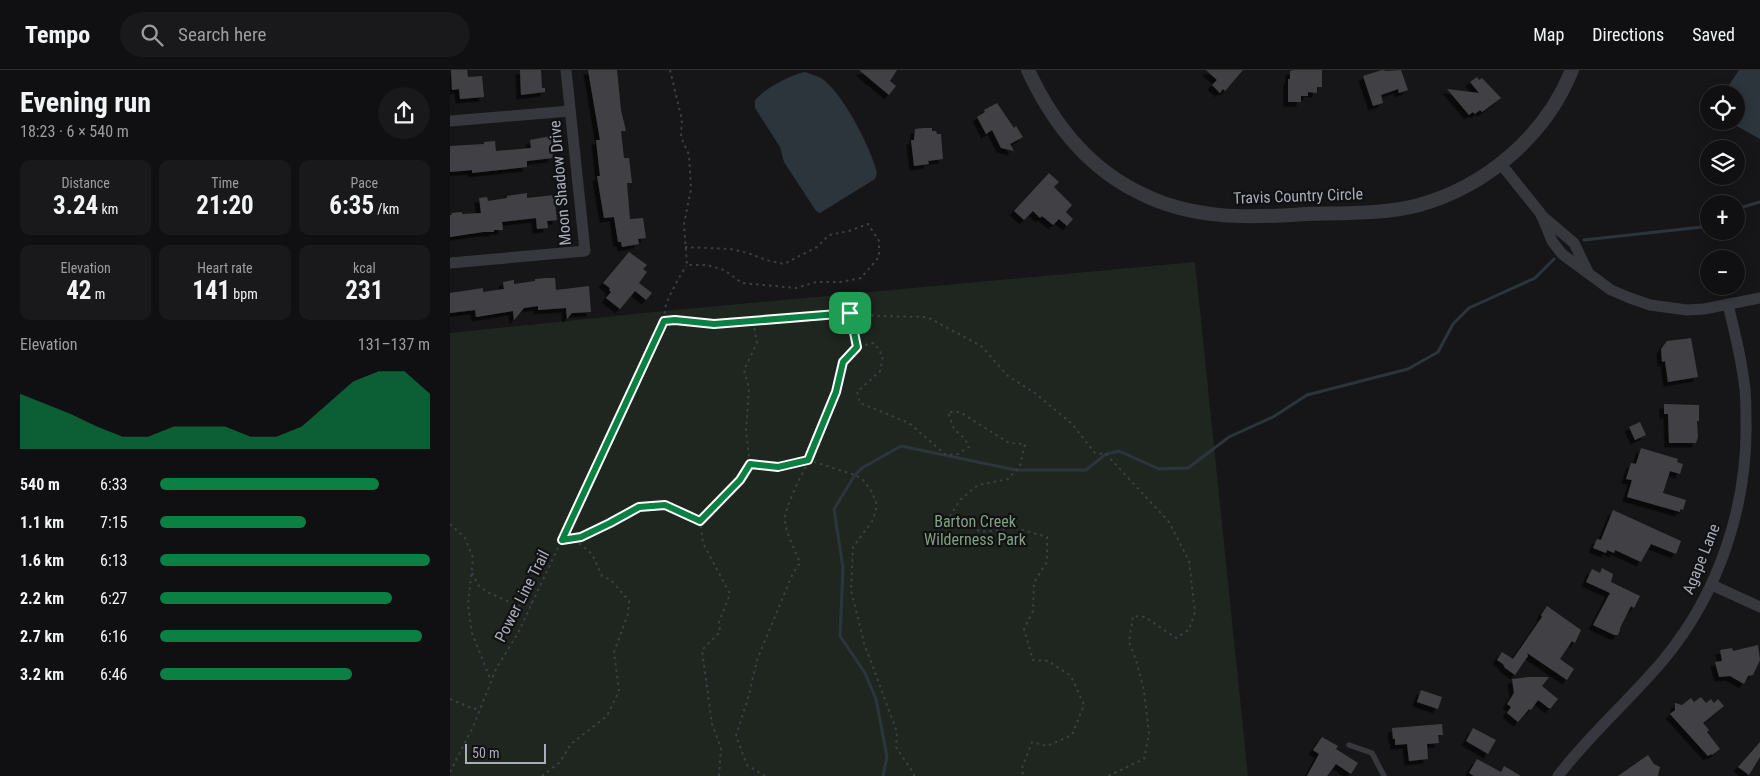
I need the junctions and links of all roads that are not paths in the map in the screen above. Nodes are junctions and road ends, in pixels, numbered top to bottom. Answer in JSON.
{"nodes":[{"id":1,"x":566,"y":70,"type":"edge"},
{"id":2,"x":1028,"y":70,"type":"edge"},
{"id":3,"x":1572,"y":70,"type":"edge"},
{"id":4,"x":570,"y":111,"type":"junction"},
{"id":5,"x":450,"y":122,"type":"edge"},
{"id":6,"x":1502,"y":164,"type":"junction"},
{"id":7,"x":450,"y":263,"type":"edge"},
{"id":8,"x":1760,"y":298,"type":"edge"},
{"id":9,"x":1728,"y":305,"type":"junction"},
{"id":10,"x":1712,"y":585,"type":"junction"},
{"id":11,"x":1760,"y":607,"type":"edge"},
{"id":12,"x":1350,"y":745,"type":"dead end"},
{"id":13,"x":1384,"y":776,"type":"edge"},
{"id":14,"x":1558,"y":776,"type":"edge"}],
"edges":[{"from":1,"to":4,"type":"street","name":"Moon Shadow Drive"},
{"from":2,"to":6,"type":"street","name":"Travis Country Circle"},
{"from":3,"to":6,"type":"street","name":"Travis Country Circle"},
{"from":4,"to":5,"type":"street"},
{"from":4,"to":7,"type":"street","name":"Moon Shadow Drive"},
{"from":6,"to":9,"type":"street"},
{"from":8,"to":9,"type":"street"},
{"from":9,"to":10,"type":"street","name":"Agape Lane"},
{"from":10,"to":11,"type":"street"},
{"from":10,"to":14,"type":"street","name":"Agape Lane"},
{"from":12,"to":13,"type":"lane"}]}
